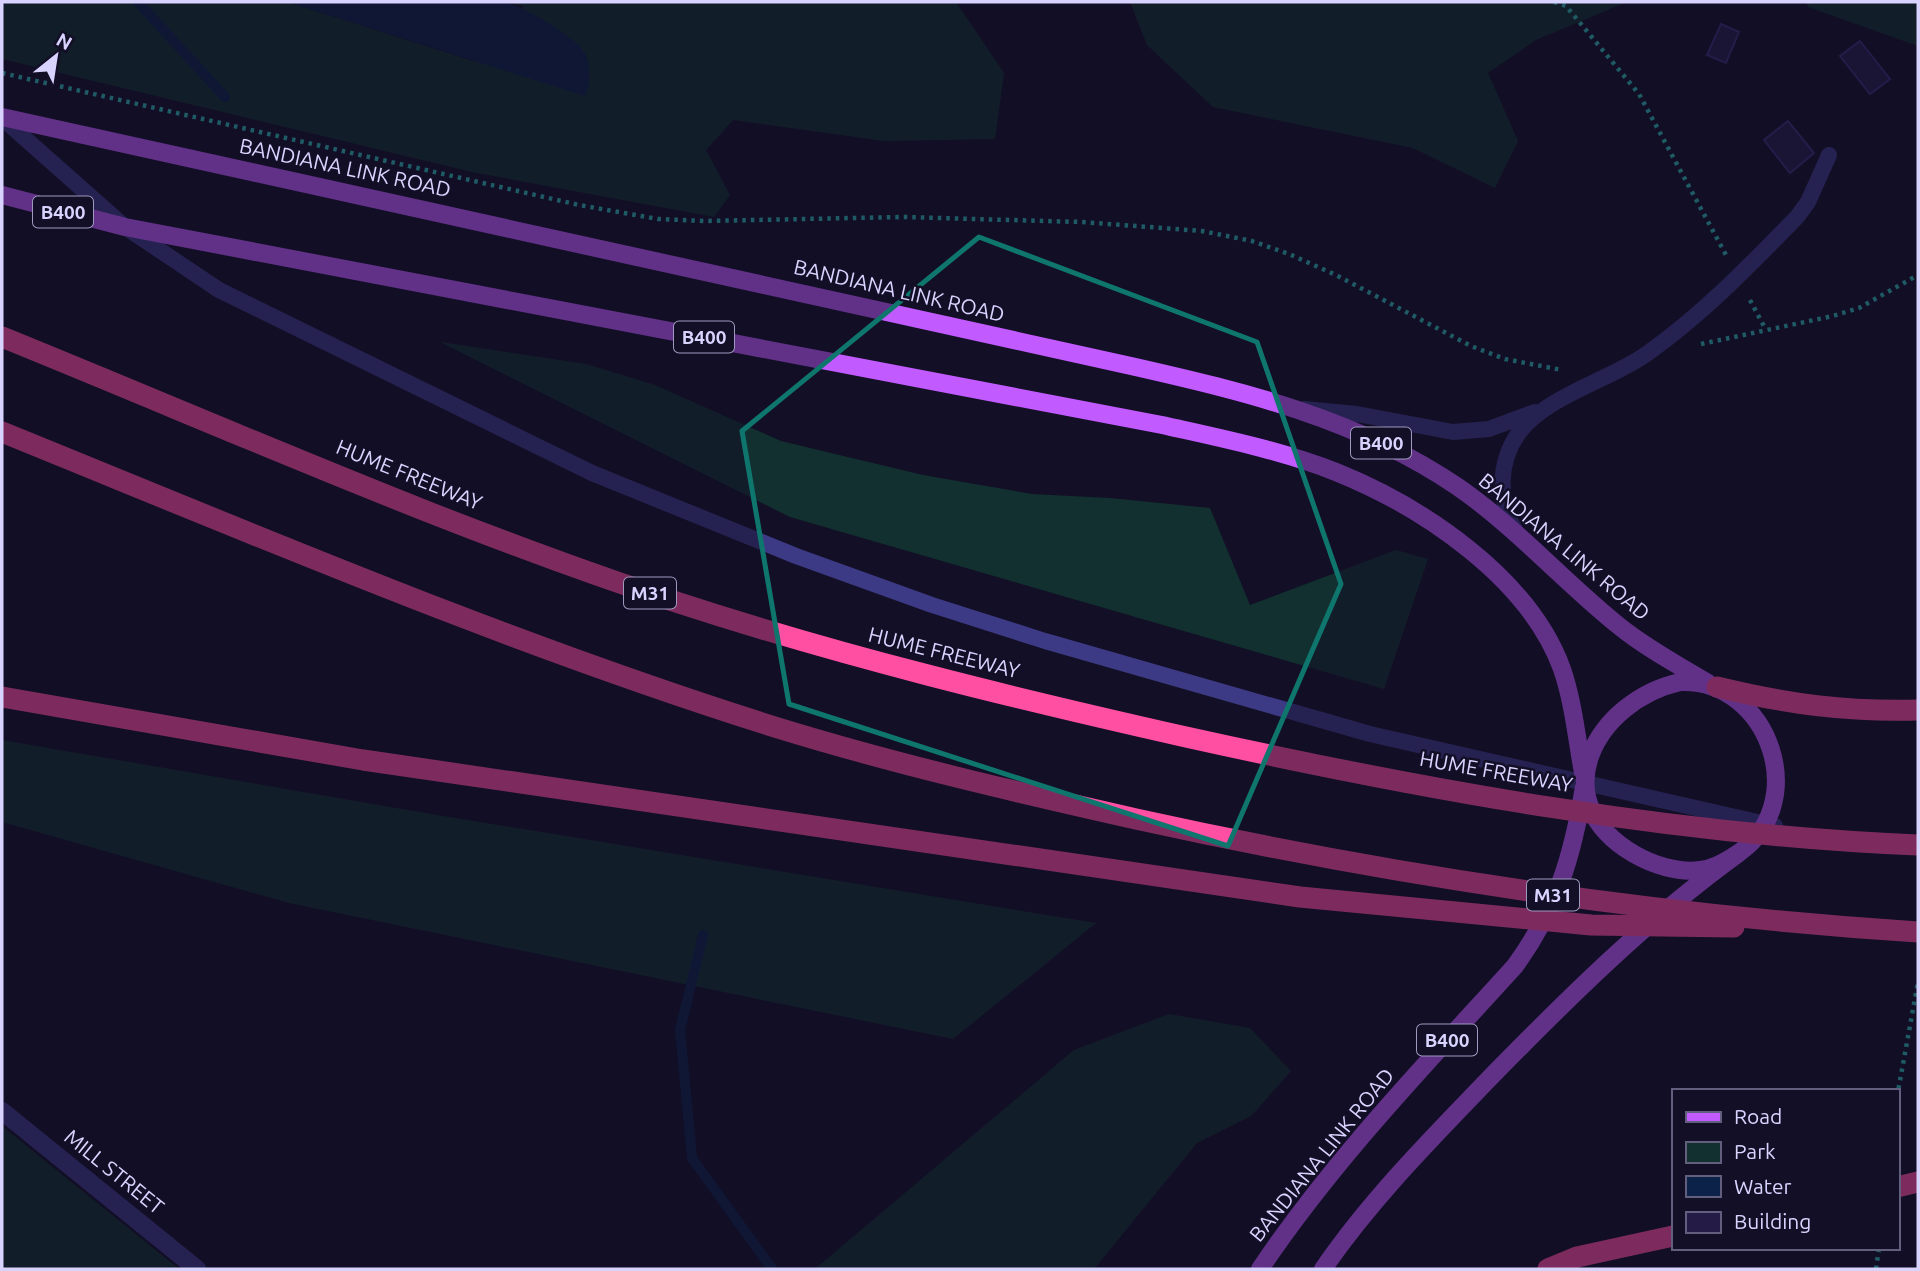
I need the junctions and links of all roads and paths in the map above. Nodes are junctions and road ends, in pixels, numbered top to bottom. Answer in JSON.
{"nodes":[{"id":1,"x":1554,"y":2,"type":"edge"},
{"id":2,"x":2,"y":73,"type":"edge"},
{"id":3,"x":2,"y":117,"type":"edge"},
{"id":4,"x":1829,"y":155,"type":"dead end"},
{"id":5,"x":2,"y":195,"type":"edge"},
{"id":6,"x":125,"y":227,"type":"junction"},
{"id":7,"x":1918,"y":275,"type":"edge"},
{"id":8,"x":1738,"y":277,"type":"junction"},
{"id":9,"x":1766,"y":330,"type":"junction"},
{"id":10,"x":2,"y":337,"type":"edge"},
{"id":11,"x":1699,"y":344,"type":"dead end"},
{"id":12,"x":1575,"y":369,"type":"dead end"},
{"id":13,"x":1558,"y":403,"type":"junction"},
{"id":14,"x":1301,"y":409,"type":"junction"},
{"id":15,"x":2,"y":432,"type":"edge"},
{"id":16,"x":1515,"y":530,"type":"junction"},
{"id":17,"x":1713,"y":685,"type":"junction"},
{"id":18,"x":2,"y":697,"type":"edge"},
{"id":19,"x":1918,"y":710,"type":"edge"},
{"id":20,"x":1584,"y":782,"type":"junction"},
{"id":21,"x":1842,"y":841,"type":"junction"},
{"id":22,"x":1918,"y":845,"type":"edge"},
{"id":23,"x":1739,"y":853,"type":"junction"},
{"id":24,"x":1879,"y":929,"type":"junction"},
{"id":25,"x":1918,"y":932,"type":"edge"},
{"id":26,"x":1918,"y":982,"type":"edge"},
{"id":27,"x":1898,"y":1089,"type":"edge"},
{"id":28,"x":2,"y":1111,"type":"edge"},
{"id":29,"x":1918,"y":1182,"type":"edge"},
{"id":30,"x":1899,"y":1187,"type":"edge"},
{"id":31,"x":1672,"y":1236,"type":"edge"},
{"id":32,"x":1879,"y":1250,"type":"edge"},
{"id":33,"x":197,"y":1269,"type":"edge"},
{"id":34,"x":1260,"y":1269,"type":"edge"},
{"id":35,"x":1322,"y":1269,"type":"edge"},
{"id":36,"x":1548,"y":1269,"type":"edge"},
{"id":37,"x":1877,"y":1269,"type":"edge"}],
"edges":[{"from":1,"to":8,"type":"path"},
{"from":2,"to":12,"type":"path"},
{"from":3,"to":6,"type":"lane"},
{"from":3,"to":14,"type":"main road","name":"BANDIANA LINK ROAD","number":"B400"},
{"from":4,"to":8,"type":"lane"},
{"from":5,"to":6,"type":"main road","name":"BANDIANA LINK ROAD","number":"B400"},
{"from":6,"to":20,"type":"main road","name":"BANDIANA LINK ROAD","number":"B400"},
{"from":6,"to":21,"type":"lane"},
{"from":7,"to":9,"type":"path"},
{"from":8,"to":9,"type":"path"},
{"from":8,"to":13,"type":"lane"},
{"from":9,"to":11,"type":"path"},
{"from":10,"to":21,"type":"highway","name":"HUME FREEWAY","number":"M31"},
{"from":13,"to":14,"type":"lane"},
{"from":13,"to":16,"type":"lane"},
{"from":14,"to":16,"type":"main road","name":"BANDIANA LINK ROAD","number":"B400"},
{"from":15,"to":24,"type":"highway","number":"M31"},
{"from":16,"to":17,"type":"main road","name":"BANDIANA LINK ROAD","number":"B400"},
{"from":17,"to":19,"type":"highway"},
{"from":17,"to":20,"type":"main road","number":"B400"},
{"from":17,"to":23,"type":"main road","number":"B400"},
{"from":18,"to":24,"type":"highway"},
{"from":20,"to":23,"type":"main road","number":"B400"},
{"from":20,"to":34,"type":"main road","name":"BANDIANA LINK ROAD","number":"B400"},
{"from":21,"to":22,"type":"highway","name":"HUME FREEWAY","number":"M31"},
{"from":23,"to":35,"type":"main road","number":"B400"},
{"from":24,"to":25,"type":"highway","number":"M31"},
{"from":26,"to":27,"type":"path"},
{"from":28,"to":33,"type":"street","name":"MILL STREET"},
{"from":29,"to":30,"type":"highway"},
{"from":31,"to":36,"type":"highway"},
{"from":32,"to":37,"type":"path"}]}
